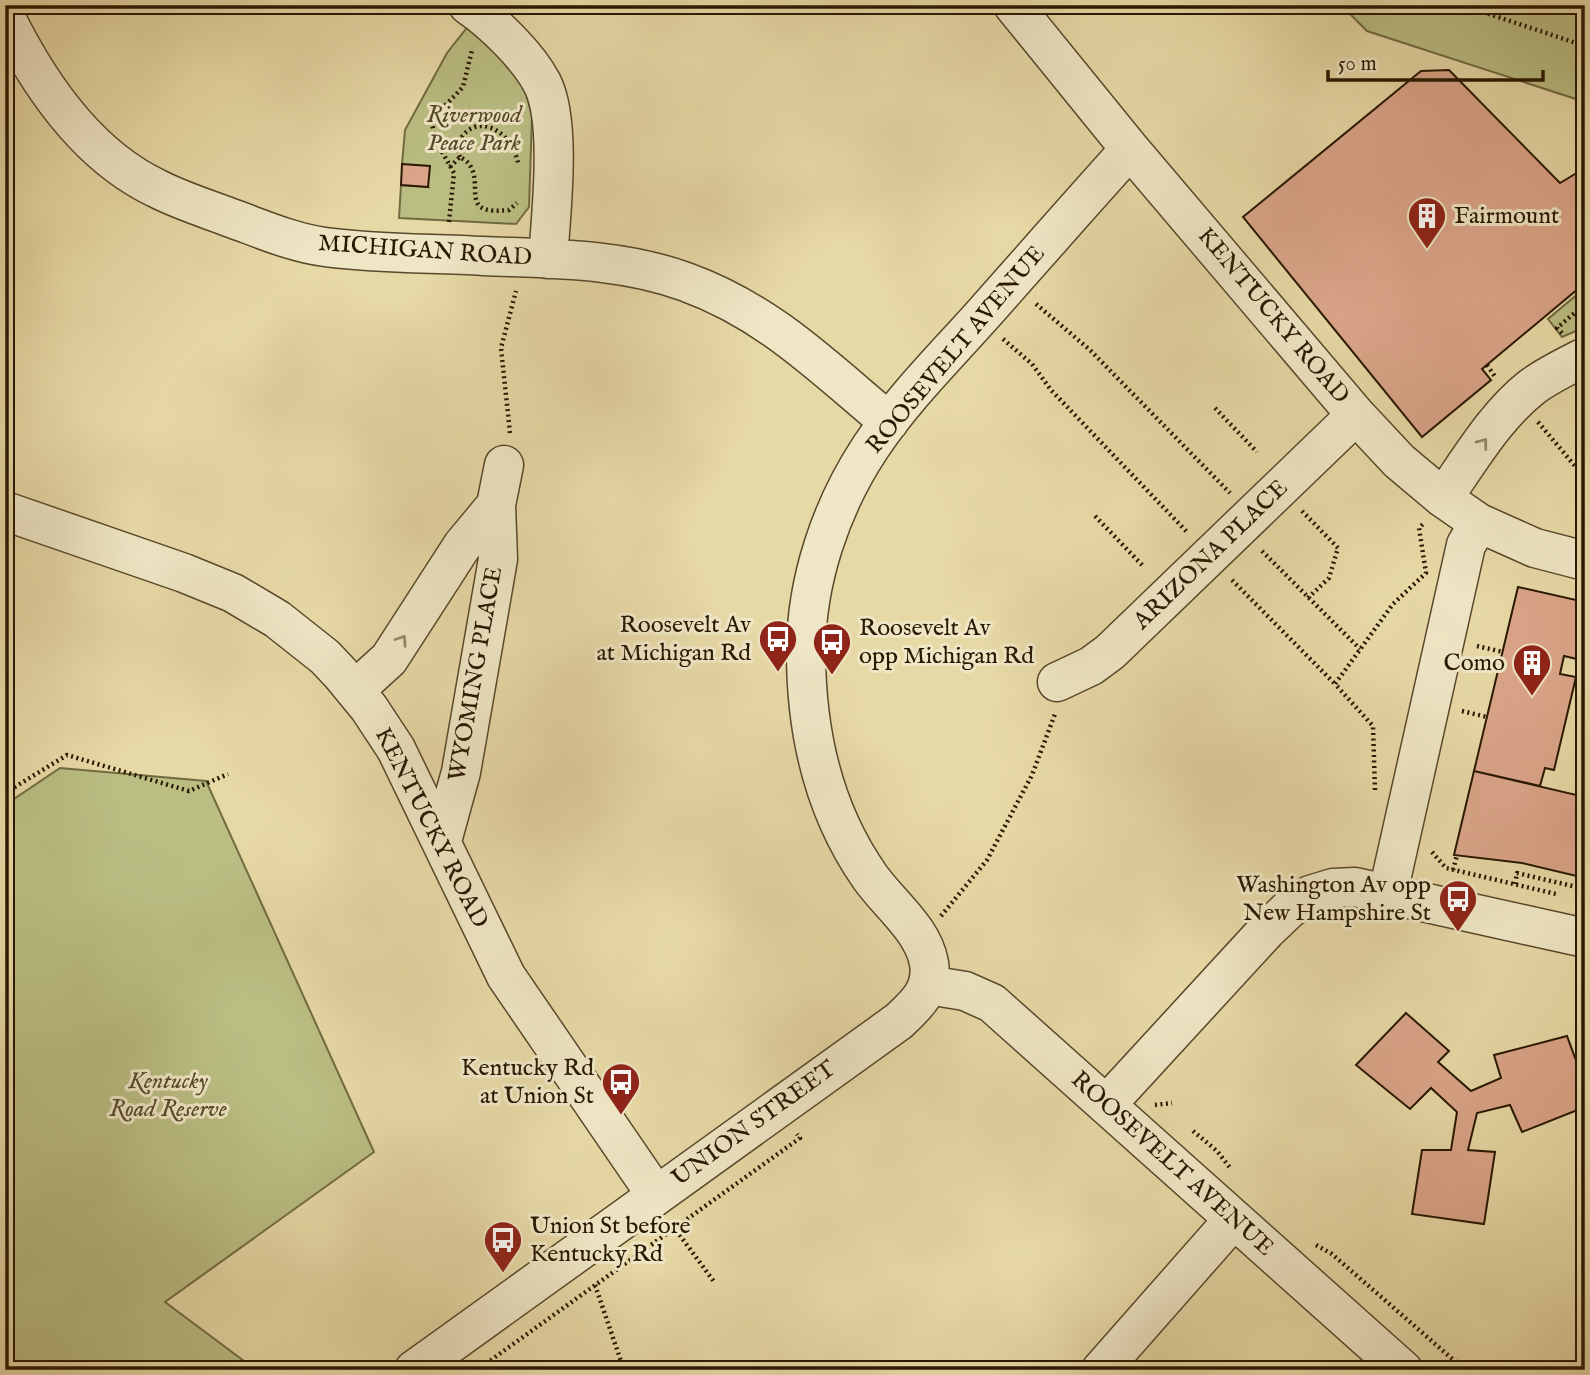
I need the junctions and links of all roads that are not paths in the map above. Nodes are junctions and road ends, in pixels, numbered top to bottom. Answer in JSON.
{"nodes":[{"id":1,"x":1013,"y":5,"type":"edge"},
{"id":2,"x":476,"y":11,"type":"edge"},
{"id":3,"x":5,"y":16,"type":"edge"},
{"id":4,"x":1130,"y":149,"type":"junction"},
{"id":5,"x":537,"y":258,"type":"junction"},
{"id":6,"x":1585,"y":357,"type":"edge"},
{"id":7,"x":1356,"y":415,"type":"junction"},
{"id":8,"x":888,"y":422,"type":"junction"},
{"id":9,"x":504,"y":465,"type":"road end"},
{"id":10,"x":496,"y":505,"type":"junction"},
{"id":11,"x":1435,"y":509,"type":"junction"},
{"id":12,"x":5,"y":511,"type":"edge"},
{"id":13,"x":1479,"y":523,"type":"junction"},
{"id":14,"x":1585,"y":561,"type":"edge"},
{"id":15,"x":1057,"y":682,"type":"road end"},
{"id":16,"x":355,"y":690,"type":"junction"},
{"id":17,"x":442,"y":841,"type":"junction"},
{"id":18,"x":1388,"y":893,"type":"junction"},
{"id":19,"x":1585,"y":938,"type":"edge"},
{"id":20,"x":928,"y":985,"type":"junction"},
{"id":21,"x":1153,"y":1051,"type":"junction"},
{"id":22,"x":1106,"y":1105,"type":"junction"},
{"id":23,"x":1176,"y":1167,"type":"junction"},
{"id":24,"x":661,"y":1206,"type":"junction"},
{"id":25,"x":1234,"y":1219,"type":"junction"},
{"id":26,"x":414,"y":1370,"type":"edge"},
{"id":27,"x":1101,"y":1370,"type":"edge"},
{"id":28,"x":1403,"y":1370,"type":"edge"}],
"edges":[{"from":1,"to":4,"type":"street","name":"KENTUCKY ROAD"},
{"from":2,"to":5,"type":"street"},
{"from":3,"to":5,"type":"street","name":"MICHIGAN ROAD"},
{"from":4,"to":7,"type":"street","name":"KENTUCKY ROAD"},
{"from":4,"to":8,"type":"street","name":"ROOSEVELT AVENUE"},
{"from":5,"to":8,"type":"street","name":"MICHIGAN ROAD"},
{"from":11,"to":6,"type":"street","one_way":true},
{"from":7,"to":11,"type":"street","name":"KENTUCKY ROAD"},
{"from":7,"to":15,"type":"street","name":"ARIZONA PLACE"},
{"from":8,"to":20,"type":"street","name":"ROOSEVELT AVENUE"},
{"from":9,"to":10,"type":"street","name":"WYOMING PLACE"},
{"from":16,"to":10,"type":"street","name":"WYOMING PLACE","one_way":true},
{"from":10,"to":17,"type":"street","name":"WYOMING PLACE"},
{"from":11,"to":13,"type":"street","name":"KENTUCKY ROAD"},
{"from":12,"to":16,"type":"street","name":"KENTUCKY ROAD"},
{"from":13,"to":14,"type":"street","name":"KENTUCKY ROAD"},
{"from":13,"to":18,"type":"street"},
{"from":16,"to":17,"type":"street","name":"KENTUCKY ROAD"},
{"from":17,"to":24,"type":"street","name":"KENTUCKY ROAD"},
{"from":18,"to":19,"type":"street"},
{"from":18,"to":21,"type":"street"},
{"from":20,"to":22,"type":"street","name":"ROOSEVELT AVENUE"},
{"from":20,"to":24,"type":"street","name":"UNION STREET"},
{"from":21,"to":22,"type":"street"},
{"from":21,"to":23,"type":"street"},
{"from":22,"to":23,"type":"street","name":"ROOSEVELT AVENUE"},
{"from":23,"to":25,"type":"street","name":"ROOSEVELT AVENUE"},
{"from":24,"to":26,"type":"street","name":"UNION STREET"},
{"from":25,"to":27,"type":"street"},
{"from":25,"to":28,"type":"street","name":"ROOSEVELT AVENUE"}]}
